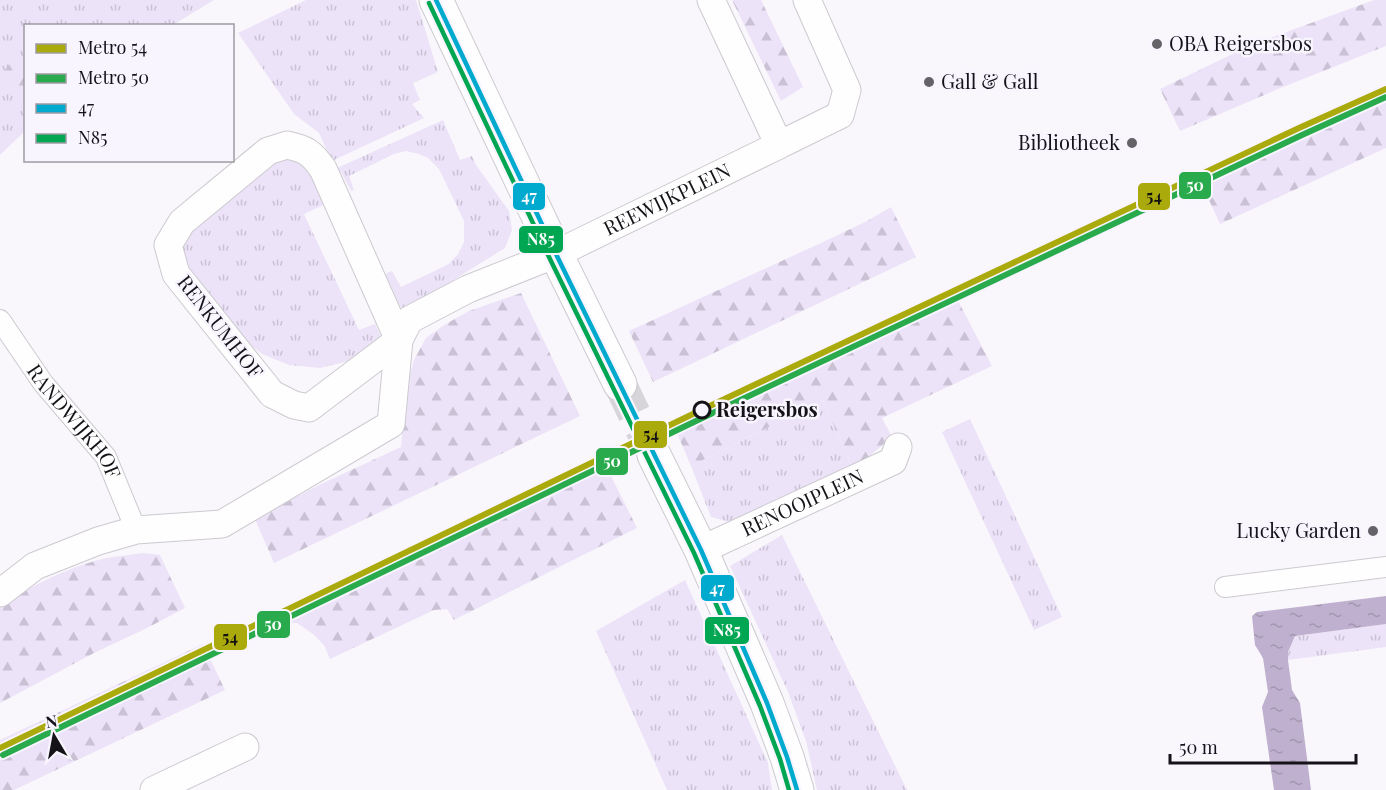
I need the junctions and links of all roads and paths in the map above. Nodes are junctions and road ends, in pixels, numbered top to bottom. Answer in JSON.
{"nodes":[{"id":1,"x":436,"y":0,"type":"edge"},
{"id":2,"x":711,"y":0,"type":"edge"},
{"id":3,"x":807,"y":0,"type":"edge"},
{"id":4,"x":779,"y":145,"type":"junction"},
{"id":5,"x":556,"y":254,"type":"junction"},
{"id":6,"x":0,"y":320,"type":"edge"},
{"id":7,"x":399,"y":340,"type":"junction"},
{"id":8,"x":620,"y":384,"type":"tunnel mouth"},
{"id":9,"x":898,"y":447,"type":"dead end"},
{"id":10,"x":654,"y":456,"type":"tunnel mouth"},
{"id":11,"x":149,"y":530,"type":"junction"},
{"id":12,"x":700,"y":550,"type":"junction"},
{"id":13,"x":1386,"y":567,"type":"edge"},
{"id":14,"x":1225,"y":587,"type":"dead end"},
{"id":15,"x":0,"y":592,"type":"edge"},
{"id":16,"x":245,"y":747,"type":"dead end"},
{"id":17,"x":154,"y":790,"type":"edge"},
{"id":18,"x":797,"y":790,"type":"edge"}],
"edges":[{"from":1,"to":5,"type":"street"},
{"from":2,"to":4,"type":"street"},
{"from":3,"to":4,"type":"street","name":"REEWIJKPLEIN"},
{"from":4,"to":5,"type":"street","name":"REEWIJKPLEIN"},
{"from":5,"to":7,"type":"street","name":"RENKUMHOF"},
{"from":5,"to":8,"type":"street"},
{"from":6,"to":11,"type":"street","name":"RANDWIJKHOF"},
{"from":7,"to":7,"type":"street","name":"RENKUMHOF"},
{"from":7,"to":11,"type":"street","name":"RENKUMHOF"},
{"from":9,"to":12,"type":"street","name":"RENOOIPLEIN"},
{"from":10,"to":12,"type":"street"},
{"from":11,"to":15,"type":"street"},
{"from":12,"to":18,"type":"street"},
{"from":13,"to":14,"type":"street"},
{"from":16,"to":17,"type":"street"}]}
